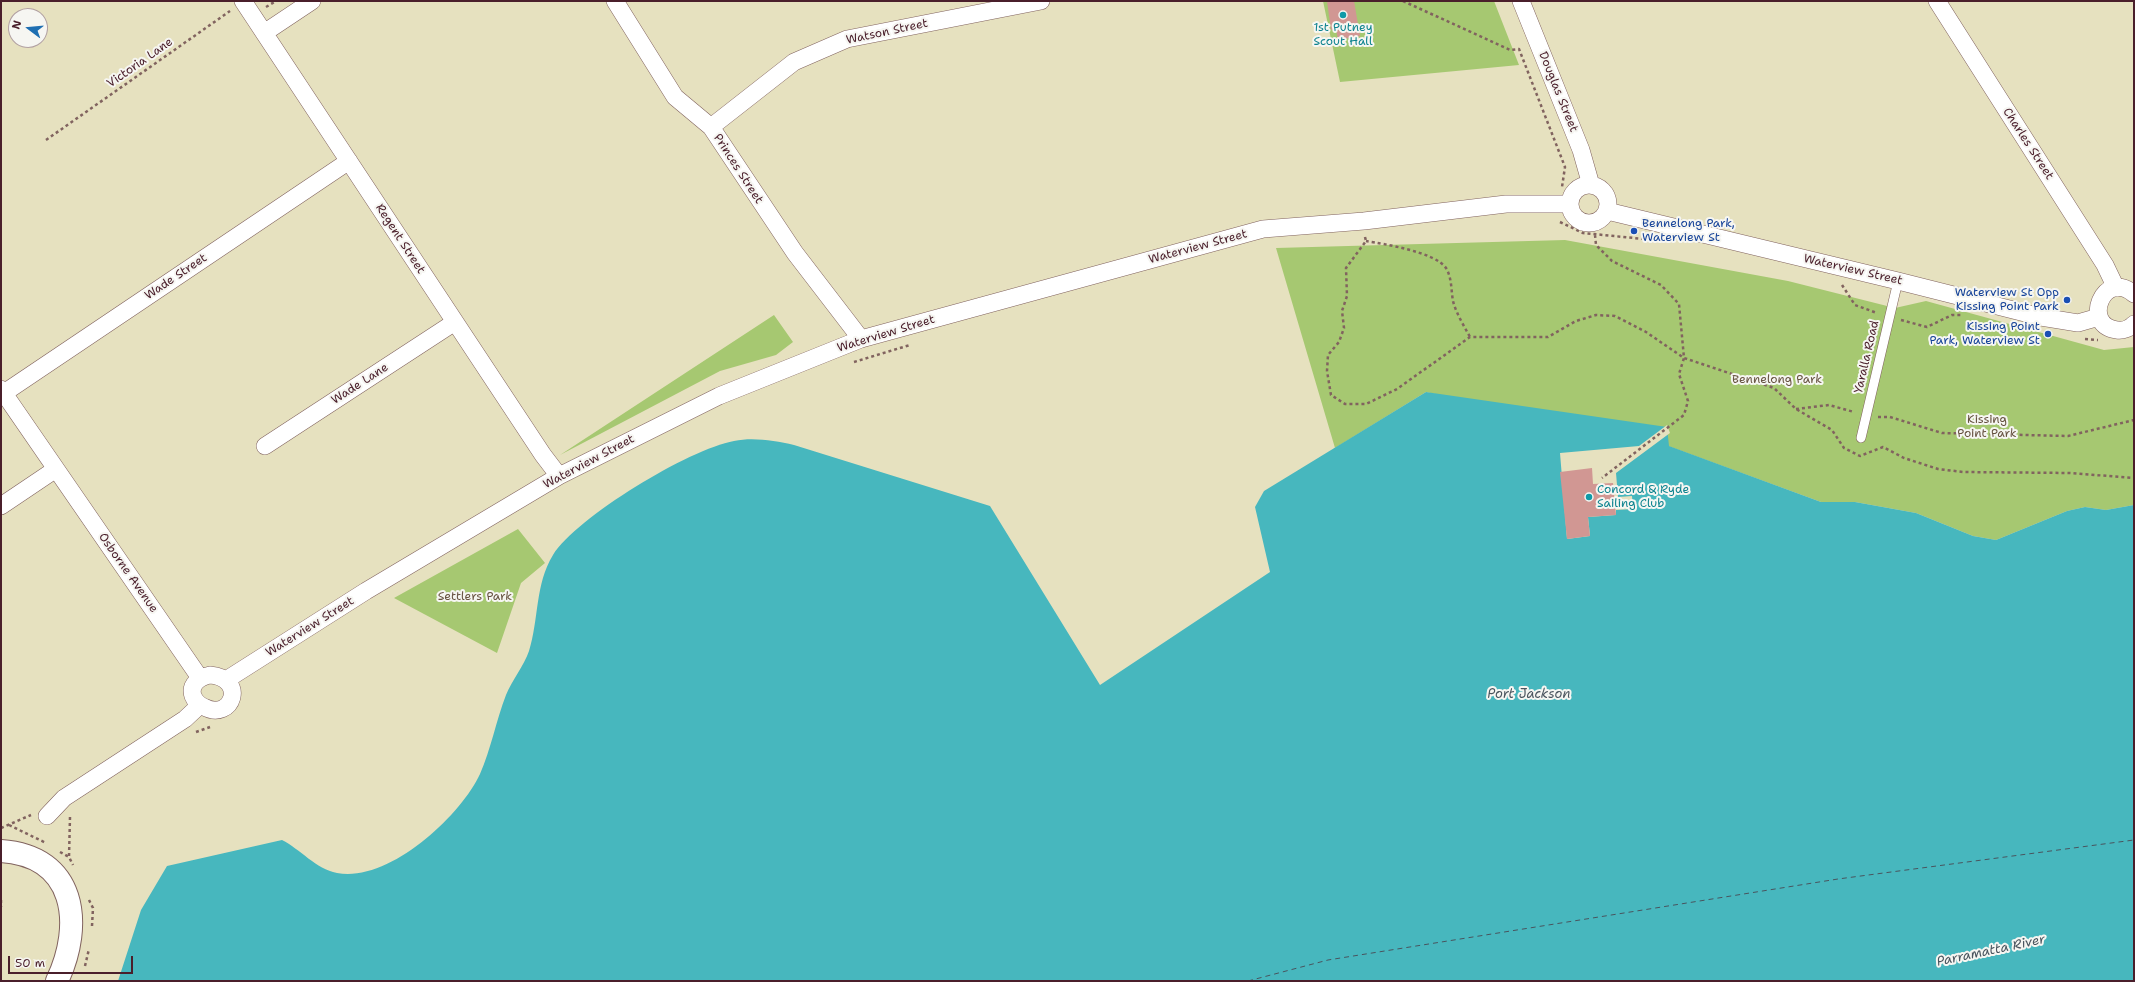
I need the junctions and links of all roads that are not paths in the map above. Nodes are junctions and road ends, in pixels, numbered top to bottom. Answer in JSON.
{"nodes":[{"id":1,"x":312,"y":1,"type":"edge"},
{"id":2,"x":615,"y":1,"type":"edge"},
{"id":3,"x":1041,"y":1,"type":"edge"},
{"id":4,"x":1521,"y":1,"type":"edge"},
{"id":5,"x":1937,"y":1,"type":"edge"},
{"id":6,"x":243,"y":2,"type":"edge"},
{"id":7,"x":264,"y":33,"type":"junction"},
{"id":8,"x":711,"y":127,"type":"junction"},
{"id":9,"x":349,"y":161,"type":"junction"},
{"id":10,"x":1591,"y":185,"type":"junction"},
{"id":11,"x":1564,"y":204,"type":"junction"},
{"id":12,"x":1607,"y":211,"type":"junction"},
{"id":13,"x":1898,"y":281,"type":"junction"},
{"id":14,"x":2116,"y":288,"type":"junction"},
{"id":15,"x":2134,"y":294,"type":"edge"},
{"id":16,"x":2099,"y":317,"type":"junction"},
{"id":17,"x":455,"y":322,"type":"junction"},
{"id":18,"x":2134,"y":324,"type":"edge"},
{"id":19,"x":861,"y":339,"type":"junction"},
{"id":20,"x":2,"y":391,"type":"edge"},
{"id":21,"x":1861,"y":438,"type":"dead end"},
{"id":22,"x":265,"y":446,"type":"dead end"},
{"id":23,"x":56,"y":469,"type":"junction"},
{"id":24,"x":559,"y":476,"type":"junction"},
{"id":25,"x":1,"y":506,"type":"edge"},
{"id":26,"x":200,"y":678,"type":"junction"},
{"id":27,"x":226,"y":680,"type":"junction"},
{"id":28,"x":200,"y":705,"type":"junction"},
{"id":29,"x":47,"y":816,"type":"dead end"},
{"id":30,"x":1,"y":851,"type":"edge"},
{"id":31,"x":57,"y":981,"type":"edge"}],
"edges":[{"from":1,"to":7,"type":"street"},
{"from":2,"to":8,"type":"street","name":"Princes Street"},
{"from":3,"to":8,"type":"street","name":"Watson Street"},
{"from":4,"to":10,"type":"street","name":"Douglas Street"},
{"from":5,"to":14,"type":"street","name":"Charles Street"},
{"from":6,"to":7,"type":"street","name":"Regent Street"},
{"from":7,"to":9,"type":"street","name":"Regent Street"},
{"from":8,"to":19,"type":"street","name":"Princes Street"},
{"from":9,"to":17,"type":"street","name":"Regent Street"},
{"from":9,"to":20,"type":"street","name":"Wade Street"},
{"from":10,"to":11,"type":"street"},
{"from":10,"to":12,"type":"street"},
{"from":11,"to":12,"type":"street"},
{"from":11,"to":19,"type":"street","name":"Waterview Street"},
{"from":12,"to":13,"type":"street","name":"Waterview Street"},
{"from":13,"to":16,"type":"street","name":"Waterview Street"},
{"from":13,"to":21,"type":"lane","name":"Yaralla Road"},
{"from":14,"to":15,"type":"street"},
{"from":14,"to":16,"type":"street"},
{"from":16,"to":18,"type":"street"},
{"from":17,"to":22,"type":"street","name":"Wade Lane"},
{"from":17,"to":24,"type":"street","name":"Regent Street"},
{"from":19,"to":24,"type":"street","name":"Waterview Street"},
{"from":20,"to":23,"type":"street","name":"Osborne Avenue"},
{"from":23,"to":25,"type":"street"},
{"from":23,"to":26,"type":"street","name":"Osborne Avenue"},
{"from":24,"to":27,"type":"street","name":"Waterview Street"},
{"from":26,"to":27,"type":"street"},
{"from":26,"to":28,"type":"street"},
{"from":27,"to":28,"type":"street"},
{"from":28,"to":29,"type":"street"},
{"from":30,"to":31,"type":"main road"}]}
